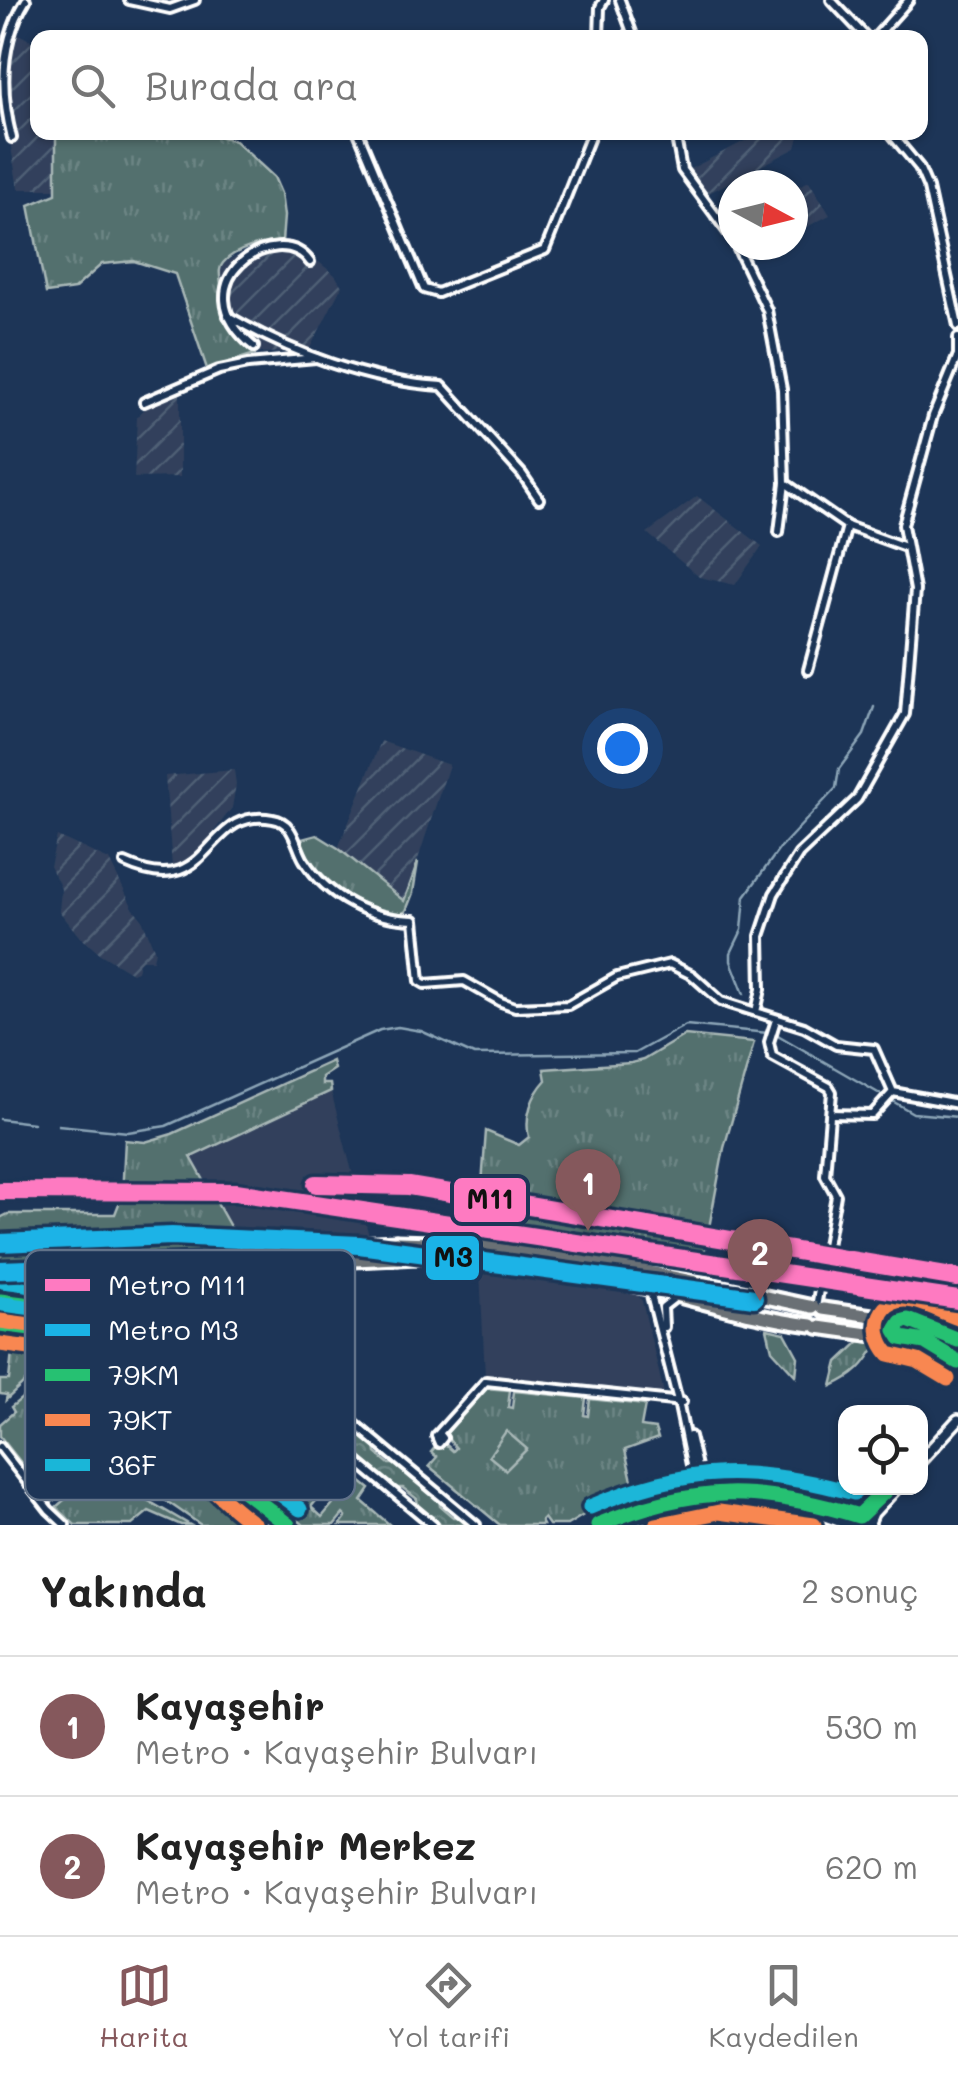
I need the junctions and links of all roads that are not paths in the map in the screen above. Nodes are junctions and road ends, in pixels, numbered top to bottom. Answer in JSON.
{"nodes":[{"id":1,"x":26,"y":0,"type":"edge"},
{"id":2,"x":129,"y":0,"type":"edge"},
{"id":3,"x":195,"y":0,"type":"edge"},
{"id":4,"x":604,"y":0,"type":"edge"},
{"id":5,"x":620,"y":0,"type":"edge"},
{"id":6,"x":832,"y":0,"type":"edge"},
{"id":7,"x":909,"y":0,"type":"edge"},
{"id":8,"x":599,"y":30,"type":"edge"},
{"id":9,"x":631,"y":30,"type":"edge"},
{"id":10,"x":863,"y":30,"type":"edge"},
{"id":11,"x":879,"y":30,"type":"edge"},
{"id":12,"x":2,"y":91,"type":"edge"},
{"id":13,"x":12,"y":138,"type":"dead end"},
{"id":14,"x":361,"y":140,"type":"edge"},
{"id":15,"x":589,"y":140,"type":"edge"},
{"id":16,"x":676,"y":140,"type":"edge"},
{"id":17,"x":897,"y":140,"type":"edge"},
{"id":18,"x":718,"y":220,"type":"edge"},
{"id":19,"x":743,"y":260,"type":"edge"},
{"id":20,"x":310,"y":262,"type":"dead end"},
{"id":21,"x":228,"y":316,"type":"junction"},
{"id":22,"x":958,"y":326,"type":"edge"},
{"id":23,"x":958,"y":338,"type":"edge"},
{"id":24,"x":254,"y":347,"type":"dead end"},
{"id":25,"x":317,"y":358,"type":"junction"},
{"id":26,"x":144,"y":402,"type":"dead end"},
{"id":27,"x":785,"y":483,"type":"junction"},
{"id":28,"x":539,"y":498,"type":"dead end"},
{"id":29,"x":847,"y":526,"type":"junction"},
{"id":30,"x":779,"y":532,"type":"dead end"},
{"id":31,"x":905,"y":547,"type":"junction"},
{"id":32,"x":808,"y":670,"type":"dead end"},
{"id":33,"x":125,"y":863,"type":"dead end"},
{"id":34,"x":756,"y":1012,"type":"junction"},
{"id":35,"x":775,"y":1024,"type":"junction"},
{"id":36,"x":890,"y":1097,"type":"junction"},
{"id":37,"x":958,"y":1104,"type":"edge"},
{"id":38,"x":831,"y":1114,"type":"junction"},
{"id":39,"x":396,"y":1242,"type":"junction"},
{"id":40,"x":314,"y":1250,"type":"edge"},
{"id":41,"x":398,"y":1258,"type":"junction"},
{"id":42,"x":355,"y":1261,"type":"edge"},
{"id":43,"x":648,"y":1288,"type":"junction"},
{"id":44,"x":678,"y":1296,"type":"junction"},
{"id":45,"x":0,"y":1301,"type":"edge"},
{"id":46,"x":25,"y":1304,"type":"edge"},
{"id":47,"x":817,"y":1308,"type":"junction"},
{"id":48,"x":908,"y":1320,"type":"junction"},
{"id":49,"x":0,"y":1324,"type":"edge"},
{"id":50,"x":815,"y":1326,"type":"junction"},
{"id":51,"x":25,"y":1328,"type":"edge"},
{"id":52,"x":902,"y":1338,"type":"junction"},
{"id":53,"x":958,"y":1340,"type":"edge"},
{"id":54,"x":958,"y":1362,"type":"edge"},
{"id":55,"x":680,"y":1401,"type":"junction"},
{"id":56,"x":958,"y":1412,"type":"edge"},
{"id":57,"x":958,"y":1420,"type":"edge"},
{"id":58,"x":355,"y":1424,"type":"edge"},
{"id":59,"x":439,"y":1433,"type":"dead end"},
{"id":60,"x":928,"y":1444,"type":"edge"},
{"id":61,"x":0,"y":1447,"type":"edge"},
{"id":62,"x":928,"y":1452,"type":"edge"},
{"id":63,"x":355,"y":1460,"type":"edge"},
{"id":64,"x":25,"y":1479,"type":"edge"},
{"id":65,"x":883,"y":1495,"type":"edge"},
{"id":66,"x":890,"y":1495,"type":"edge"},
{"id":67,"x":701,"y":1499,"type":"junction"},
{"id":68,"x":41,"y":1500,"type":"edge"},
{"id":69,"x":247,"y":1500,"type":"edge"},
{"id":70,"x":258,"y":1500,"type":"edge"},
{"id":71,"x":816,"y":1509,"type":"junction"},
{"id":72,"x":866,"y":1522,"type":"edge"},
{"id":73,"x":65,"y":1525,"type":"edge"},
{"id":74,"x":277,"y":1525,"type":"edge"},
{"id":75,"x":288,"y":1525,"type":"edge"},
{"id":76,"x":434,"y":1525,"type":"edge"},
{"id":77,"x":476,"y":1525,"type":"edge"},
{"id":78,"x":598,"y":1525,"type":"edge"},
{"id":79,"x":617,"y":1525,"type":"edge"},
{"id":80,"x":850,"y":1525,"type":"edge"}],
"edges":[{"from":1,"to":12,"type":"street"},
{"from":2,"to":3,"type":"street"},
{"from":4,"to":8,"type":"street"},
{"from":5,"to":9,"type":"street"},
{"from":6,"to":10,"type":"street"},
{"from":7,"to":11,"type":"street"},
{"from":12,"to":13,"type":"street"},
{"from":14,"to":15,"type":"street"},
{"from":16,"to":18,"type":"street"},
{"from":17,"to":22,"type":"street"},
{"from":19,"to":27,"type":"street"},
{"from":20,"to":21,"type":"street"},
{"from":21,"to":24,"type":"street"},
{"from":21,"to":25,"type":"street"},
{"from":23,"to":31,"type":"street"},
{"from":25,"to":26,"type":"street"},
{"from":25,"to":28,"type":"street"},
{"from":27,"to":29,"type":"street"},
{"from":27,"to":30,"type":"street"},
{"from":29,"to":31,"type":"street"},
{"from":29,"to":32,"type":"street"},
{"from":31,"to":34,"type":"street"},
{"from":33,"to":34,"type":"street"},
{"from":34,"to":35,"type":"street"},
{"from":35,"to":36,"type":"street"},
{"from":35,"to":38,"type":"street"},
{"from":36,"to":37,"type":"street"},
{"from":36,"to":38,"type":"street"},
{"from":38,"to":47,"type":"street"},
{"from":39,"to":40,"type":"main road"},
{"from":39,"to":41,"type":"main road"},
{"from":39,"to":47,"type":"main road"},
{"from":41,"to":42,"type":"main road"},
{"from":41,"to":43,"type":"main road"},
{"from":43,"to":44,"type":"main road"},
{"from":43,"to":55,"type":"street"},
{"from":44,"to":50,"type":"main road"},
{"from":44,"to":55,"type":"street"},
{"from":45,"to":46,"type":"main road"},
{"from":47,"to":48,"type":"main road"},
{"from":47,"to":50,"type":"main road"},
{"from":48,"to":52,"type":"main road"},
{"from":48,"to":53,"type":"main road"},
{"from":49,"to":51,"type":"main road"},
{"from":50,"to":52,"type":"main road"},
{"from":52,"to":54,"type":"main road"},
{"from":55,"to":59,"type":"street"},
{"from":55,"to":67,"type":"street"},
{"from":56,"to":60,"type":"street"},
{"from":57,"to":62,"type":"street"},
{"from":58,"to":77,"type":"street"},
{"from":61,"to":64,"type":"street"},
{"from":63,"to":76,"type":"street"},
{"from":65,"to":72,"type":"street"},
{"from":66,"to":72,"type":"street"},
{"from":67,"to":71,"type":"street"},
{"from":67,"to":78,"type":"street"},
{"from":67,"to":79,"type":"street"},
{"from":68,"to":73,"type":"street"},
{"from":69,"to":74,"type":"street"},
{"from":70,"to":75,"type":"street"},
{"from":71,"to":72,"type":"street"},
{"from":71,"to":80,"type":"street"},
{"from":72,"to":80,"type":"street"}]}
